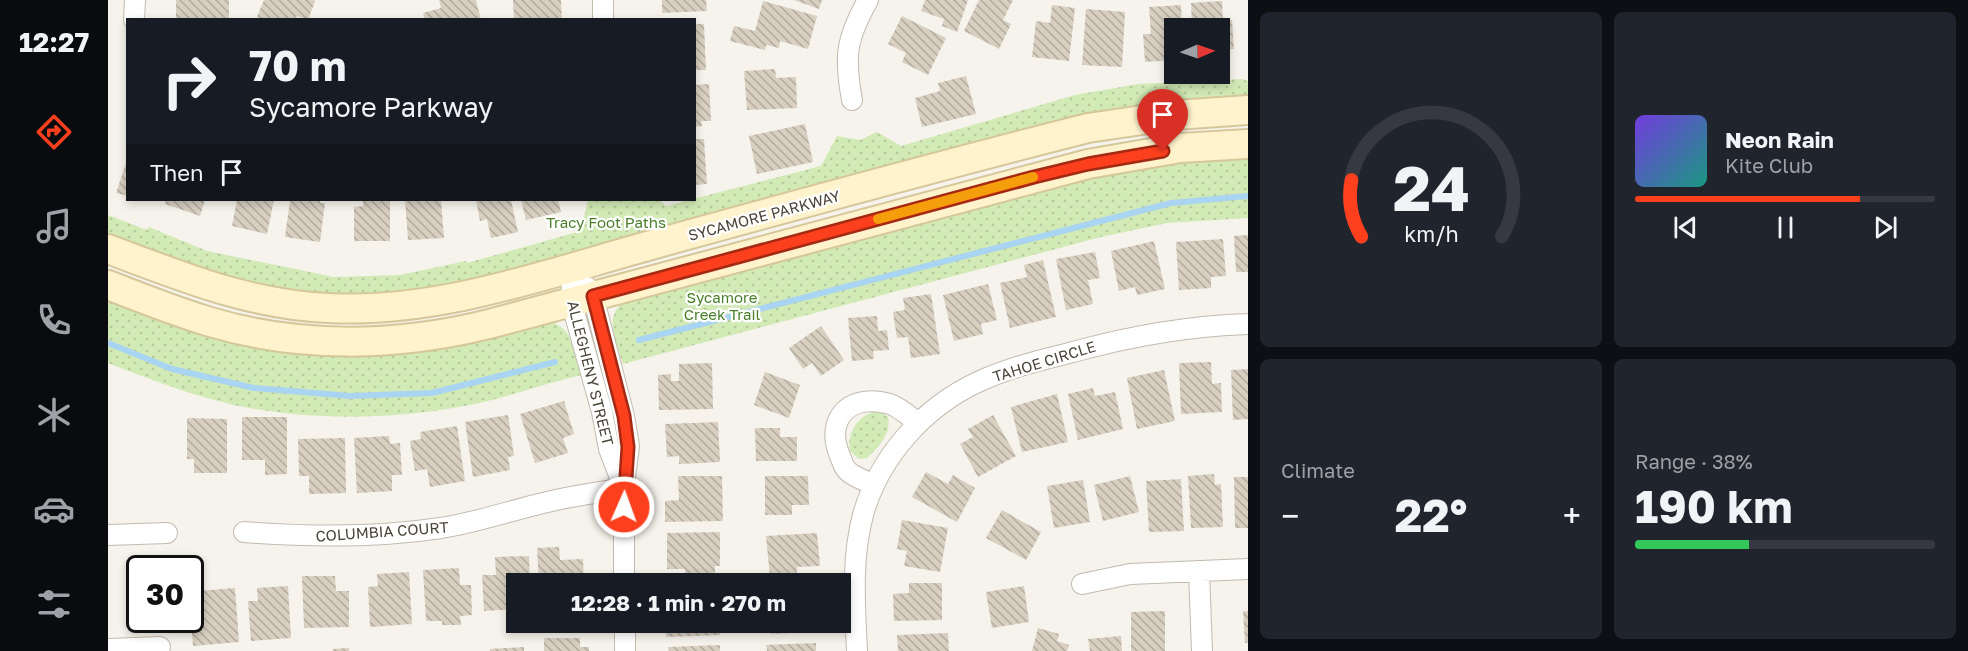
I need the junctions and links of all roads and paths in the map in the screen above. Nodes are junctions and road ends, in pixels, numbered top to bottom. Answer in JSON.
{"nodes":[{"id":1,"x":135,"y":0,"type":"edge"},
{"id":2,"x":603,"y":0,"type":"edge"},
{"id":3,"x":868,"y":0,"type":"edge"},
{"id":4,"x":134,"y":18,"type":"edge"},
{"id":5,"x":603,"y":18,"type":"edge"},
{"id":6,"x":852,"y":99,"type":"dead end"},
{"id":7,"x":1248,"y":110,"type":"edge"},
{"id":8,"x":1248,"y":144,"type":"edge"},
{"id":9,"x":108,"y":249,"type":"edge"},
{"id":10,"x":573,"y":267,"type":"junction"},
{"id":11,"x":108,"y":285,"type":"edge"},
{"id":12,"x":582,"y":299,"type":"junction"},
{"id":13,"x":1248,"y":324,"type":"edge"},
{"id":14,"x":918,"y":423,"type":"junction"},
{"id":15,"x":874,"y":485,"type":"junction"},
{"id":16,"x":624,"y":488,"type":"junction"},
{"id":17,"x":244,"y":532,"type":"dead end"},
{"id":18,"x":166,"y":533,"type":"dead end"},
{"id":19,"x":108,"y":535,"type":"edge"},
{"id":20,"x":1248,"y":569,"type":"edge"},
{"id":21,"x":1199,"y":571,"type":"junction"},
{"id":22,"x":624,"y":573,"type":"edge"},
{"id":23,"x":1082,"y":584,"type":"dead end"},
{"id":24,"x":625,"y":633,"type":"edge"},
{"id":25,"x":160,"y":646,"type":"dead end"},
{"id":26,"x":108,"y":649,"type":"edge"},
{"id":27,"x":626,"y":651,"type":"edge"},
{"id":28,"x":857,"y":651,"type":"edge"},
{"id":29,"x":1202,"y":651,"type":"edge"}],
"edges":[{"from":1,"to":4,"type":"street"},
{"from":2,"to":5,"type":"street"},
{"from":3,"to":6,"type":"street"},
{"from":7,"to":10,"type":"main road","name":"SYCAMORE PARKWAY"},
{"from":8,"to":12,"type":"main road"},
{"from":9,"to":10,"type":"main road","name":"SYCAMORE PARKWAY"},
{"from":10,"to":12,"type":"street","name":"ALLEGHENY STREET"},
{"from":11,"to":12,"type":"main road"},
{"from":12,"to":16,"type":"street","name":"ALLEGHENY STREET"},
{"from":13,"to":14,"type":"street","name":"TAHOE CIRCLE"},
{"from":14,"to":15,"type":"street","name":"TAHOE CIRCLE"},
{"from":14,"to":15,"type":"street"},
{"from":15,"to":28,"type":"street","name":"TAHOE CIRCLE"},
{"from":16,"to":17,"type":"street","name":"COLUMBIA COURT"},
{"from":16,"to":22,"type":"street","name":"ALLEGHENY STREET"},
{"from":18,"to":19,"type":"street"},
{"from":20,"to":21,"type":"street"},
{"from":21,"to":23,"type":"street"},
{"from":21,"to":29,"type":"street"},
{"from":24,"to":27,"type":"street"},
{"from":25,"to":26,"type":"street"}]}
